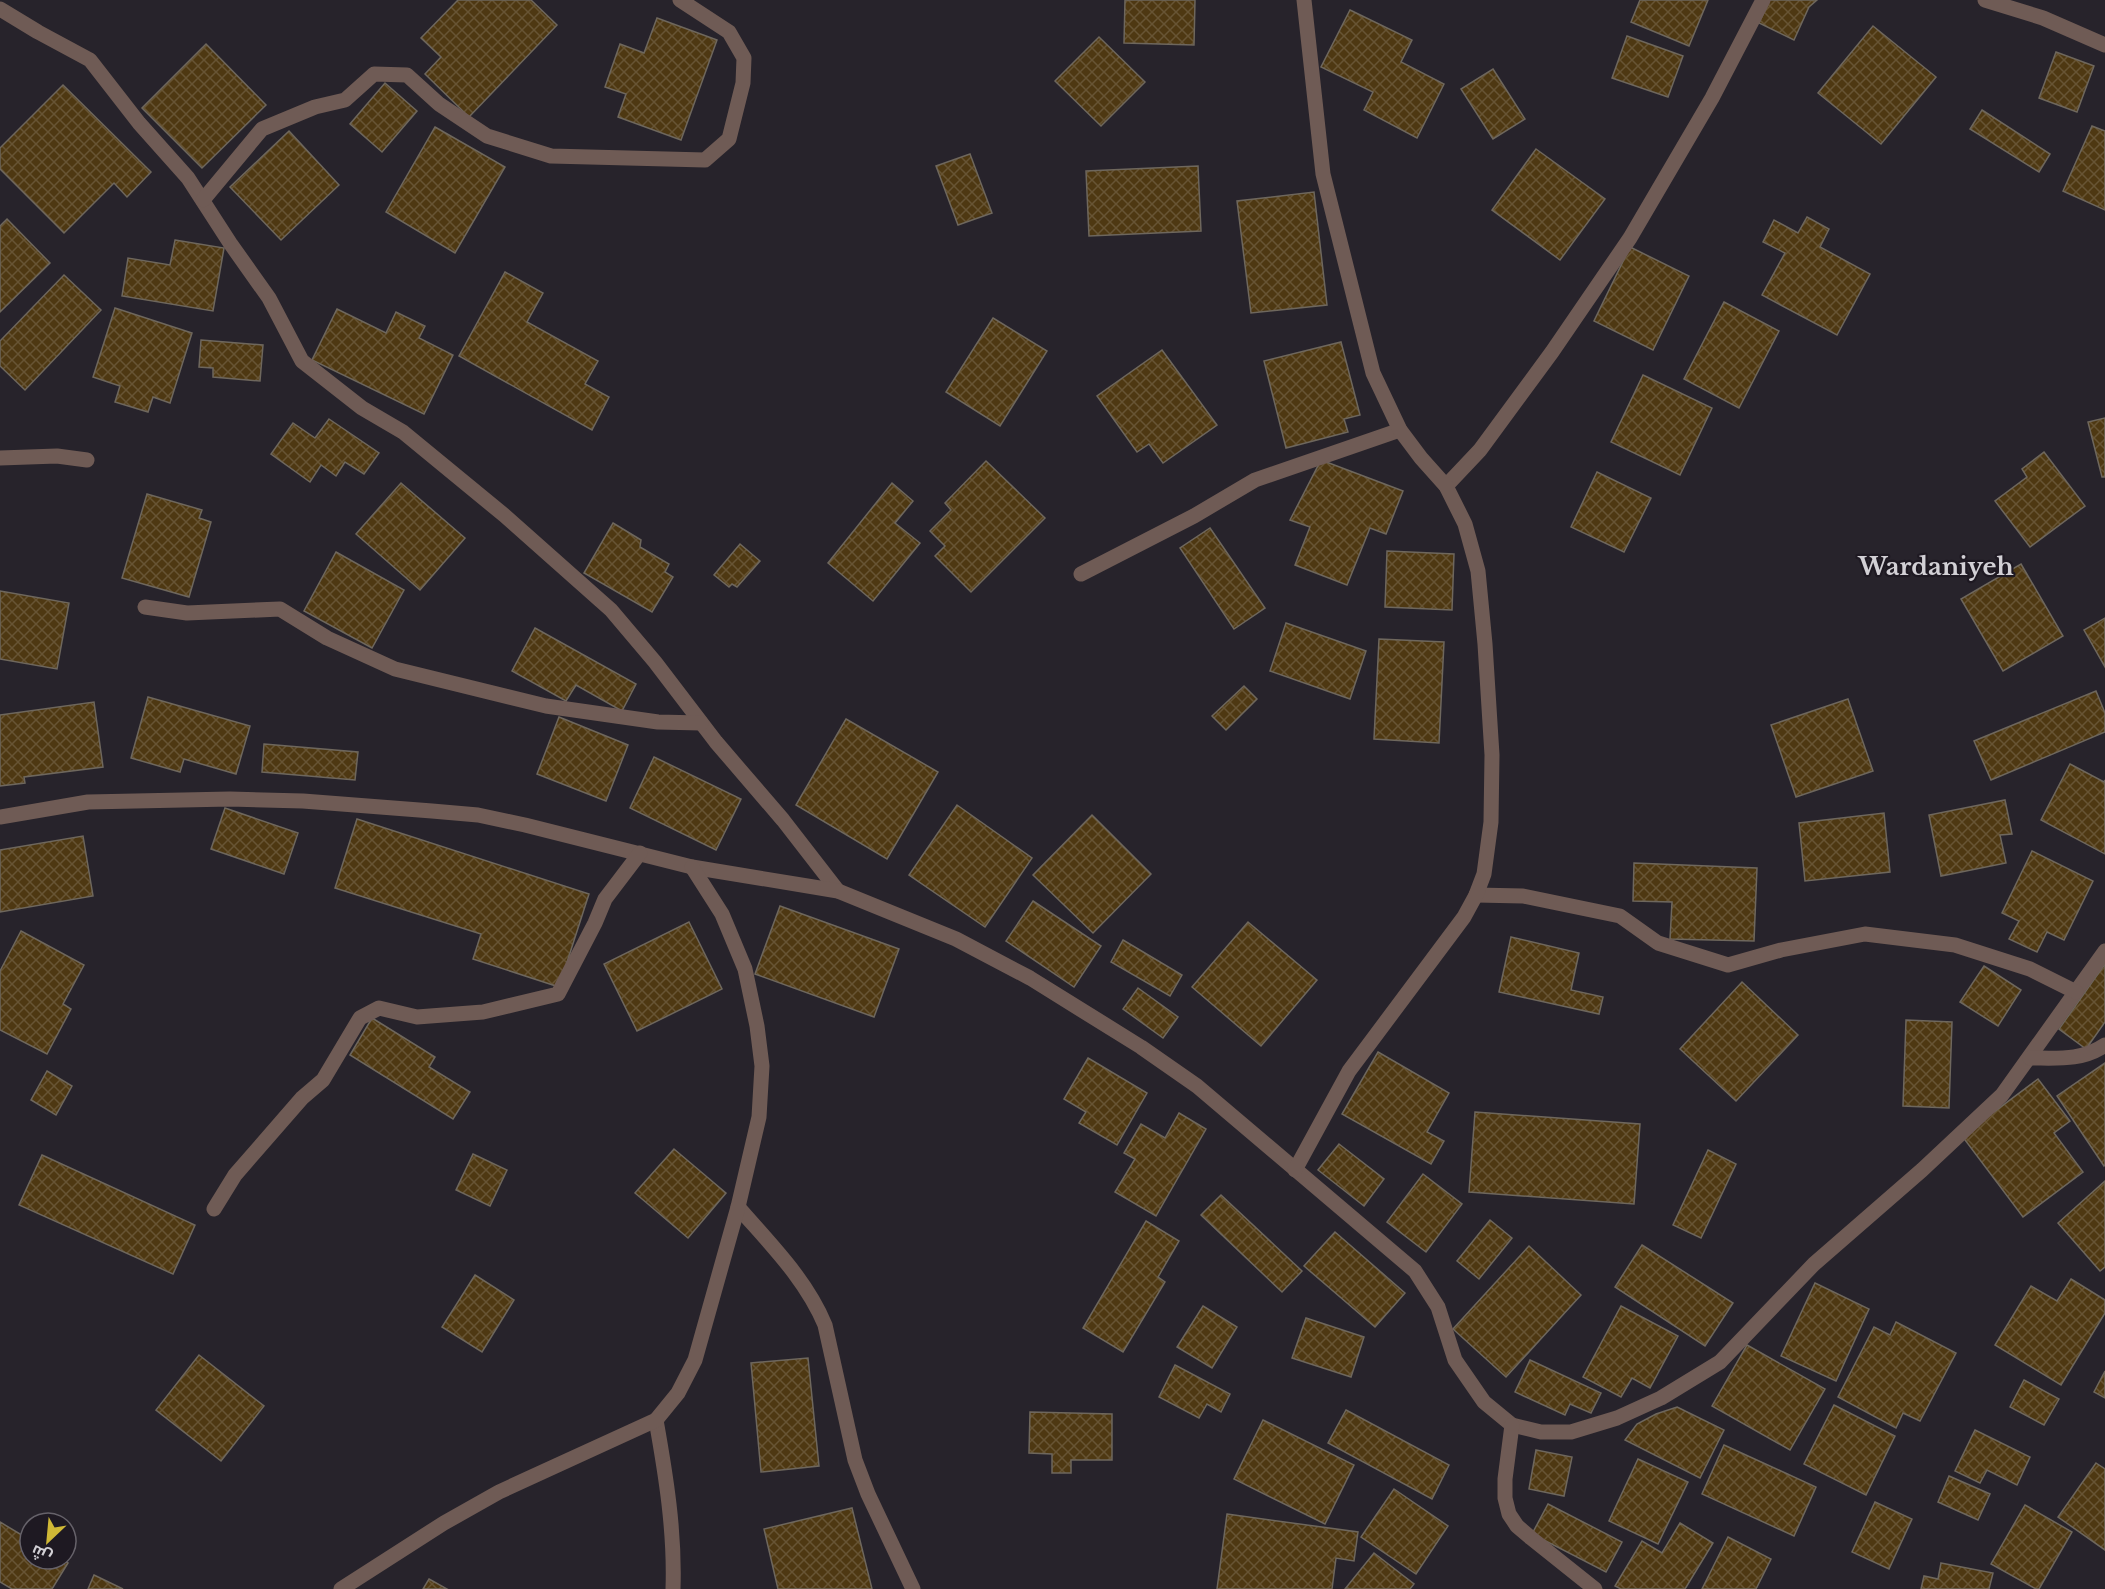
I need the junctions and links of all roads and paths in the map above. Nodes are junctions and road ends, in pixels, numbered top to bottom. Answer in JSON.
{"nodes":[{"id":1,"x":680,"y":0,"type":"edge"},
{"id":2,"x":1304,"y":0,"type":"edge"},
{"id":3,"x":1763,"y":0,"type":"edge"},
{"id":4,"x":1985,"y":0,"type":"edge"},
{"id":5,"x":0,"y":9,"type":"edge"},
{"id":6,"x":2105,"y":45,"type":"edge"},
{"id":7,"x":203,"y":200,"type":"junction"},
{"id":8,"x":1400,"y":430,"type":"junction"},
{"id":9,"x":0,"y":458,"type":"edge"},
{"id":10,"x":87,"y":460,"type":"dead end"},
{"id":11,"x":1446,"y":486,"type":"junction"},
{"id":12,"x":1081,"y":574,"type":"dead end"},
{"id":13,"x":145,"y":607,"type":"dead end"},
{"id":14,"x":701,"y":723,"type":"junction"},
{"id":15,"x":0,"y":817,"type":"edge"},
{"id":16,"x":640,"y":853,"type":"junction"},
{"id":17,"x":692,"y":867,"type":"junction"},
{"id":18,"x":838,"y":891,"type":"junction"},
{"id":19,"x":1476,"y":895,"type":"junction"},
{"id":20,"x":2105,"y":951,"type":"edge"},
{"id":21,"x":2076,"y":992,"type":"junction"},
{"id":22,"x":2105,"y":1045,"type":"edge"},
{"id":23,"x":2031,"y":1058,"type":"junction"},
{"id":24,"x":1295,"y":1170,"type":"junction"},
{"id":25,"x":738,"y":1207,"type":"junction"},
{"id":26,"x":214,"y":1209,"type":"dead end"},
{"id":27,"x":656,"y":1420,"type":"junction"},
{"id":28,"x":1512,"y":1425,"type":"junction"},
{"id":29,"x":341,"y":1589,"type":"edge"},
{"id":30,"x":673,"y":1589,"type":"edge"},
{"id":31,"x":913,"y":1589,"type":"edge"},
{"id":32,"x":1595,"y":1589,"type":"edge"}],
"edges":[{"from":1,"to":7,"type":"street"},
{"from":2,"to":8,"type":"street"},
{"from":3,"to":11,"type":"street"},
{"from":4,"to":6,"type":"street"},
{"from":5,"to":7,"type":"street"},
{"from":7,"to":14,"type":"street"},
{"from":8,"to":11,"type":"street"},
{"from":8,"to":12,"type":"street"},
{"from":9,"to":10,"type":"street"},
{"from":11,"to":19,"type":"street"},
{"from":13,"to":14,"type":"street"},
{"from":14,"to":18,"type":"street"},
{"from":15,"to":16,"type":"street"},
{"from":16,"to":17,"type":"street"},
{"from":16,"to":26,"type":"street"},
{"from":17,"to":18,"type":"street"},
{"from":17,"to":25,"type":"street"},
{"from":18,"to":24,"type":"street"},
{"from":19,"to":21,"type":"street"},
{"from":19,"to":24,"type":"street"},
{"from":20,"to":21,"type":"street"},
{"from":21,"to":23,"type":"street"},
{"from":22,"to":23,"type":"street"},
{"from":23,"to":28,"type":"street"},
{"from":24,"to":28,"type":"street"},
{"from":25,"to":27,"type":"street"},
{"from":25,"to":31,"type":"street"},
{"from":27,"to":29,"type":"street"},
{"from":27,"to":30,"type":"street"},
{"from":28,"to":32,"type":"street"}]}
